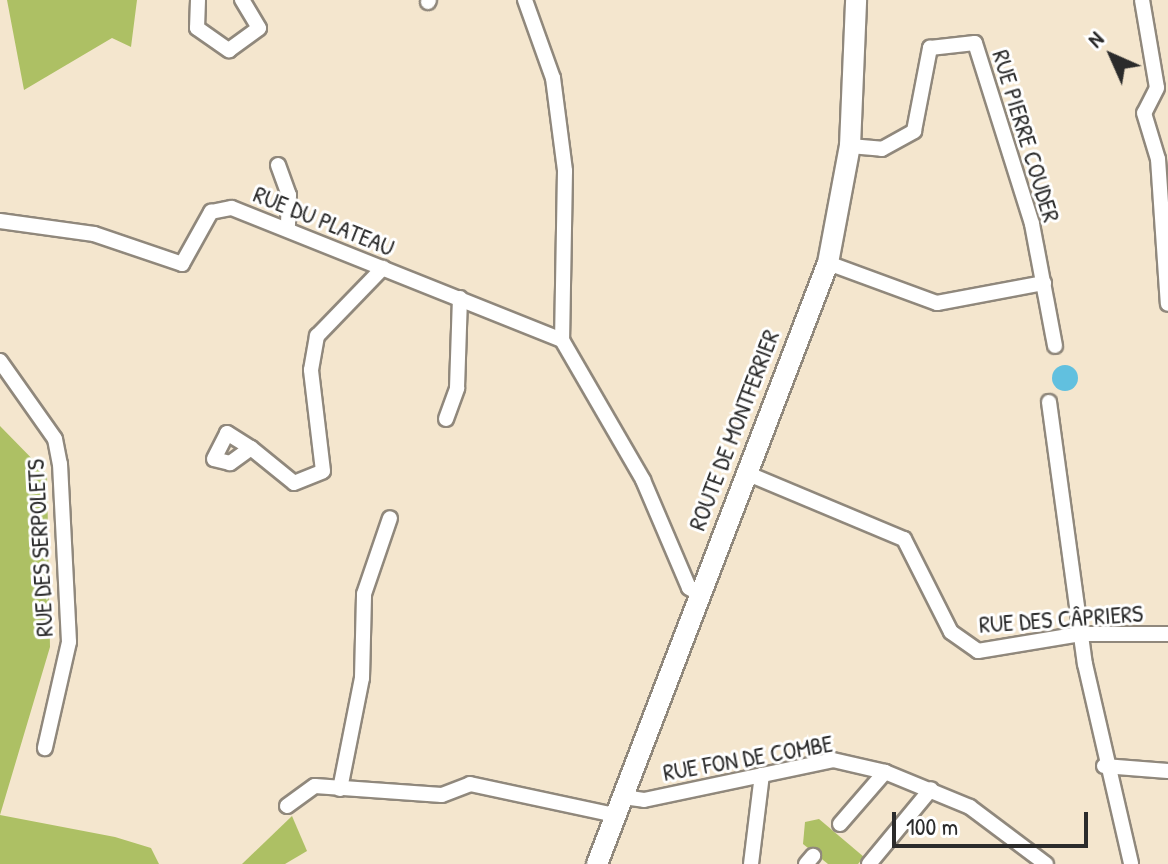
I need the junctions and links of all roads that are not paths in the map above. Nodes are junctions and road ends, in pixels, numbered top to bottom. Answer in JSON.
{"nodes":[{"id":1,"x":198,"y":0,"type":"edge"},
{"id":2,"x":242,"y":0,"type":"edge"},
{"id":3,"x":525,"y":0,"type":"edge"},
{"id":4,"x":856,"y":0,"type":"edge"},
{"id":5,"x":1142,"y":0,"type":"edge"},
{"id":6,"x":850,"y":146,"type":"junction"},
{"id":7,"x":278,"y":165,"type":"dead end"},
{"id":8,"x":0,"y":221,"type":"edge"},
{"id":9,"x":288,"y":229,"type":"junction"},
{"id":10,"x":828,"y":263,"type":"junction"},
{"id":11,"x":383,"y":268,"type":"junction"},
{"id":12,"x":1044,"y":283,"type":"junction"},
{"id":13,"x":460,"y":298,"type":"junction"},
{"id":14,"x":1168,"y":304,"type":"edge"},
{"id":15,"x":562,"y":340,"type":"junction"},
{"id":16,"x":1055,"y":346,"type":"dead end"},
{"id":17,"x":0,"y":361,"type":"edge"},
{"id":18,"x":1049,"y":402,"type":"dead end"},
{"id":19,"x":446,"y":419,"type":"dead end"},
{"id":20,"x":251,"y":448,"type":"dead end"},
{"id":21,"x":746,"y":473,"type":"junction"},
{"id":22,"x":390,"y":518,"type":"dead end"},
{"id":23,"x":698,"y":593,"type":"junction"},
{"id":24,"x":1081,"y":634,"type":"junction"},
{"id":25,"x":1168,"y":634,"type":"edge"},
{"id":26,"x":45,"y":748,"type":"dead end"},
{"id":27,"x":1104,"y":766,"type":"junction"},
{"id":28,"x":1168,"y":771,"type":"edge"},
{"id":29,"x":885,"y":772,"type":"junction"},
{"id":30,"x":762,"y":775,"type":"junction"},
{"id":31,"x":741,"y":780,"type":"junction"},
{"id":32,"x":340,"y":789,"type":"junction"},
{"id":33,"x":931,"y":789,"type":"junction"},
{"id":34,"x":287,"y":806,"type":"dead end"},
{"id":35,"x":619,"y":806,"type":"junction"},
{"id":36,"x":755,"y":808,"type":"junction"},
{"id":37,"x":840,"y":824,"type":"dead end"},
{"id":38,"x":597,"y":864,"type":"edge"},
{"id":39,"x":751,"y":864,"type":"edge"},
{"id":40,"x":869,"y":864,"type":"edge"},
{"id":41,"x":1046,"y":864,"type":"edge"},
{"id":42,"x":1131,"y":864,"type":"edge"}],
"edges":[{"from":1,"to":2,"type":"street"},
{"from":3,"to":15,"type":"street"},
{"from":4,"to":6,"type":"street","name":"ROUTE DE MONTFERRIER"},
{"from":5,"to":14,"type":"street"},
{"from":6,"to":10,"type":"street","name":"ROUTE DE MONTFERRIER"},
{"from":6,"to":12,"type":"street","name":"RUE PIERRE COUDER"},
{"from":7,"to":9,"type":"street"},
{"from":8,"to":9,"type":"street","name":"RUE DU PLATEAU"},
{"from":9,"to":11,"type":"street","name":"RUE DU PLATEAU"},
{"from":10,"to":12,"type":"street"},
{"from":10,"to":21,"type":"street","name":"ROUTE DE MONTFERRIER"},
{"from":11,"to":13,"type":"street","name":"RUE DU PLATEAU"},
{"from":11,"to":20,"type":"street"},
{"from":12,"to":16,"type":"street","name":"RUE PIERRE COUDER"},
{"from":13,"to":15,"type":"street","name":"RUE DU PLATEAU"},
{"from":13,"to":19,"type":"street"},
{"from":15,"to":23,"type":"street"},
{"from":17,"to":26,"type":"street","name":"RUE DES SERPOLETS"},
{"from":18,"to":24,"type":"street"},
{"from":21,"to":23,"type":"street","name":"ROUTE DE MONTFERRIER"},
{"from":21,"to":24,"type":"street","name":"RUE DES CÂPRIERS"},
{"from":22,"to":32,"type":"street"},
{"from":23,"to":35,"type":"street","name":"ROUTE DE MONTFERRIER"},
{"from":24,"to":25,"type":"street","name":"RUE DES CÂPRIERS"},
{"from":24,"to":27,"type":"street"},
{"from":27,"to":28,"type":"street"},
{"from":27,"to":42,"type":"street"},
{"from":29,"to":30,"type":"street","name":"RUE FON DE COMBE"},
{"from":29,"to":33,"type":"street","name":"RUE FON DE COMBE"},
{"from":29,"to":37,"type":"street"},
{"from":30,"to":31,"type":"street","name":"RUE FON DE COMBE"},
{"from":30,"to":36,"type":"street"},
{"from":31,"to":35,"type":"street","name":"RUE FON DE COMBE"},
{"from":31,"to":36,"type":"street"},
{"from":32,"to":34,"type":"street","name":"RUE FON DE COMBE"},
{"from":32,"to":35,"type":"street","name":"RUE FON DE COMBE"},
{"from":33,"to":40,"type":"street"},
{"from":33,"to":41,"type":"street","name":"RUE FON DE COMBE"},
{"from":35,"to":38,"type":"street","name":"ROUTE DE MONTFERRIER"},
{"from":36,"to":39,"type":"street"}]}
